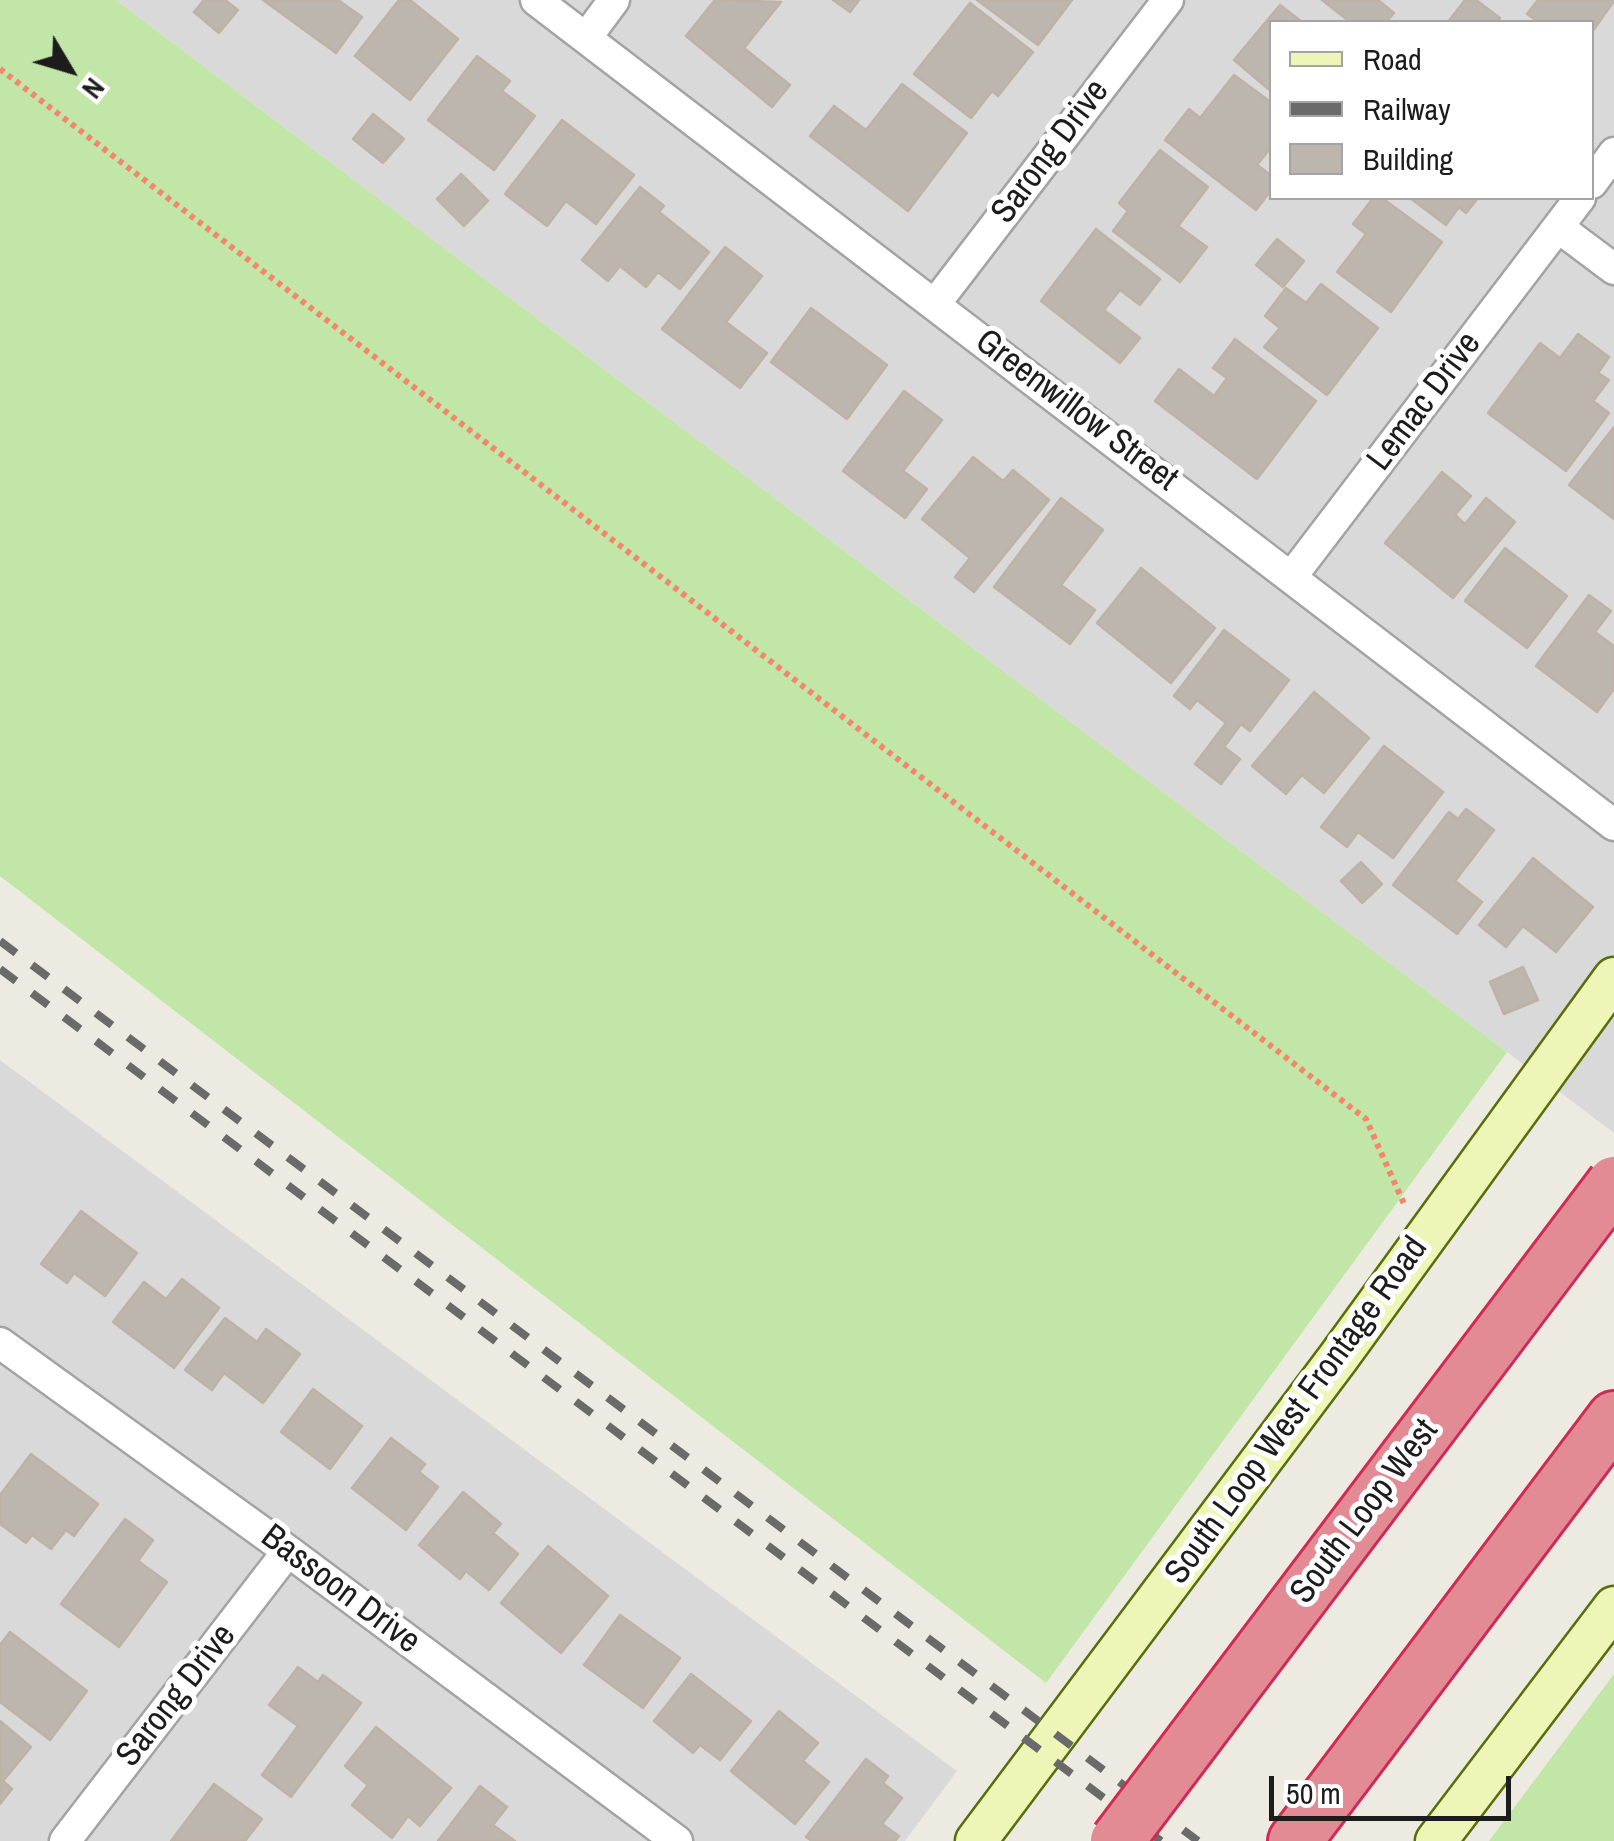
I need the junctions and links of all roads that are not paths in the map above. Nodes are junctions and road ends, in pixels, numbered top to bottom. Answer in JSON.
{"nodes":[{"id":1,"x":536,"y":0,"type":"edge"},
{"id":2,"x":614,"y":0,"type":"edge"},
{"id":3,"x":1168,"y":0,"type":"edge"},
{"id":4,"x":586,"y":38,"type":"junction"},
{"id":5,"x":1614,"y":153,"type":"edge"},
{"id":6,"x":1594,"y":180,"type":"edge"},
{"id":7,"x":1578,"y":200,"type":"edge"},
{"id":8,"x":1558,"y":227,"type":"junction"},
{"id":9,"x":1614,"y":269,"type":"edge"},
{"id":10,"x":935,"y":304,"type":"junction"},
{"id":11,"x":1292,"y":576,"type":"junction"},
{"id":12,"x":1614,"y":825,"type":"edge"},
{"id":13,"x":1614,"y":978,"type":"edge"},
{"id":14,"x":1614,"y":1183,"type":"edge"},
{"id":15,"x":0,"y":1342,"type":"edge"},
{"id":16,"x":1614,"y":1418,"type":"edge"},
{"id":17,"x":288,"y":1551,"type":"junction"},
{"id":18,"x":1614,"y":1607,"type":"edge"},
{"id":19,"x":638,"y":1830,"type":"edge"},
{"id":20,"x":65,"y":1841,"type":"edge"},
{"id":21,"x":677,"y":1841,"type":"edge"},
{"id":22,"x":976,"y":1841,"type":"edge"},
{"id":23,"x":1117,"y":1841,"type":"edge"},
{"id":24,"x":1295,"y":1841,"type":"edge"},
{"id":25,"x":1436,"y":1841,"type":"edge"}],
"edges":[{"from":1,"to":4,"type":"street","name":"Greenwillow Street"},
{"from":2,"to":4,"type":"street"},
{"from":3,"to":10,"type":"street","name":"Sarong Drive"},
{"from":4,"to":10,"type":"street","name":"Greenwillow Street"},
{"from":5,"to":6,"type":"street"},
{"from":7,"to":8,"type":"street","name":"Lemac Drive"},
{"from":8,"to":9,"type":"street"},
{"from":8,"to":11,"type":"street","name":"Lemac Drive"},
{"from":10,"to":11,"type":"street","name":"Greenwillow Street"},
{"from":11,"to":12,"type":"street","name":"Greenwillow Street"},
{"from":13,"to":22,"type":"main road","name":"South Loop West Frontage Road"},
{"from":14,"to":23,"type":"highway","name":"South Loop West","bridge":true},
{"from":15,"to":17,"type":"street","name":"Bassoon Drive"},
{"from":16,"to":24,"type":"highway"},
{"from":17,"to":19,"type":"street","name":"Bassoon Drive"},
{"from":17,"to":20,"type":"street","name":"Sarong Drive"},
{"from":18,"to":25,"type":"main road"},
{"from":19,"to":21,"type":"street","name":"Bassoon Drive"}]}
